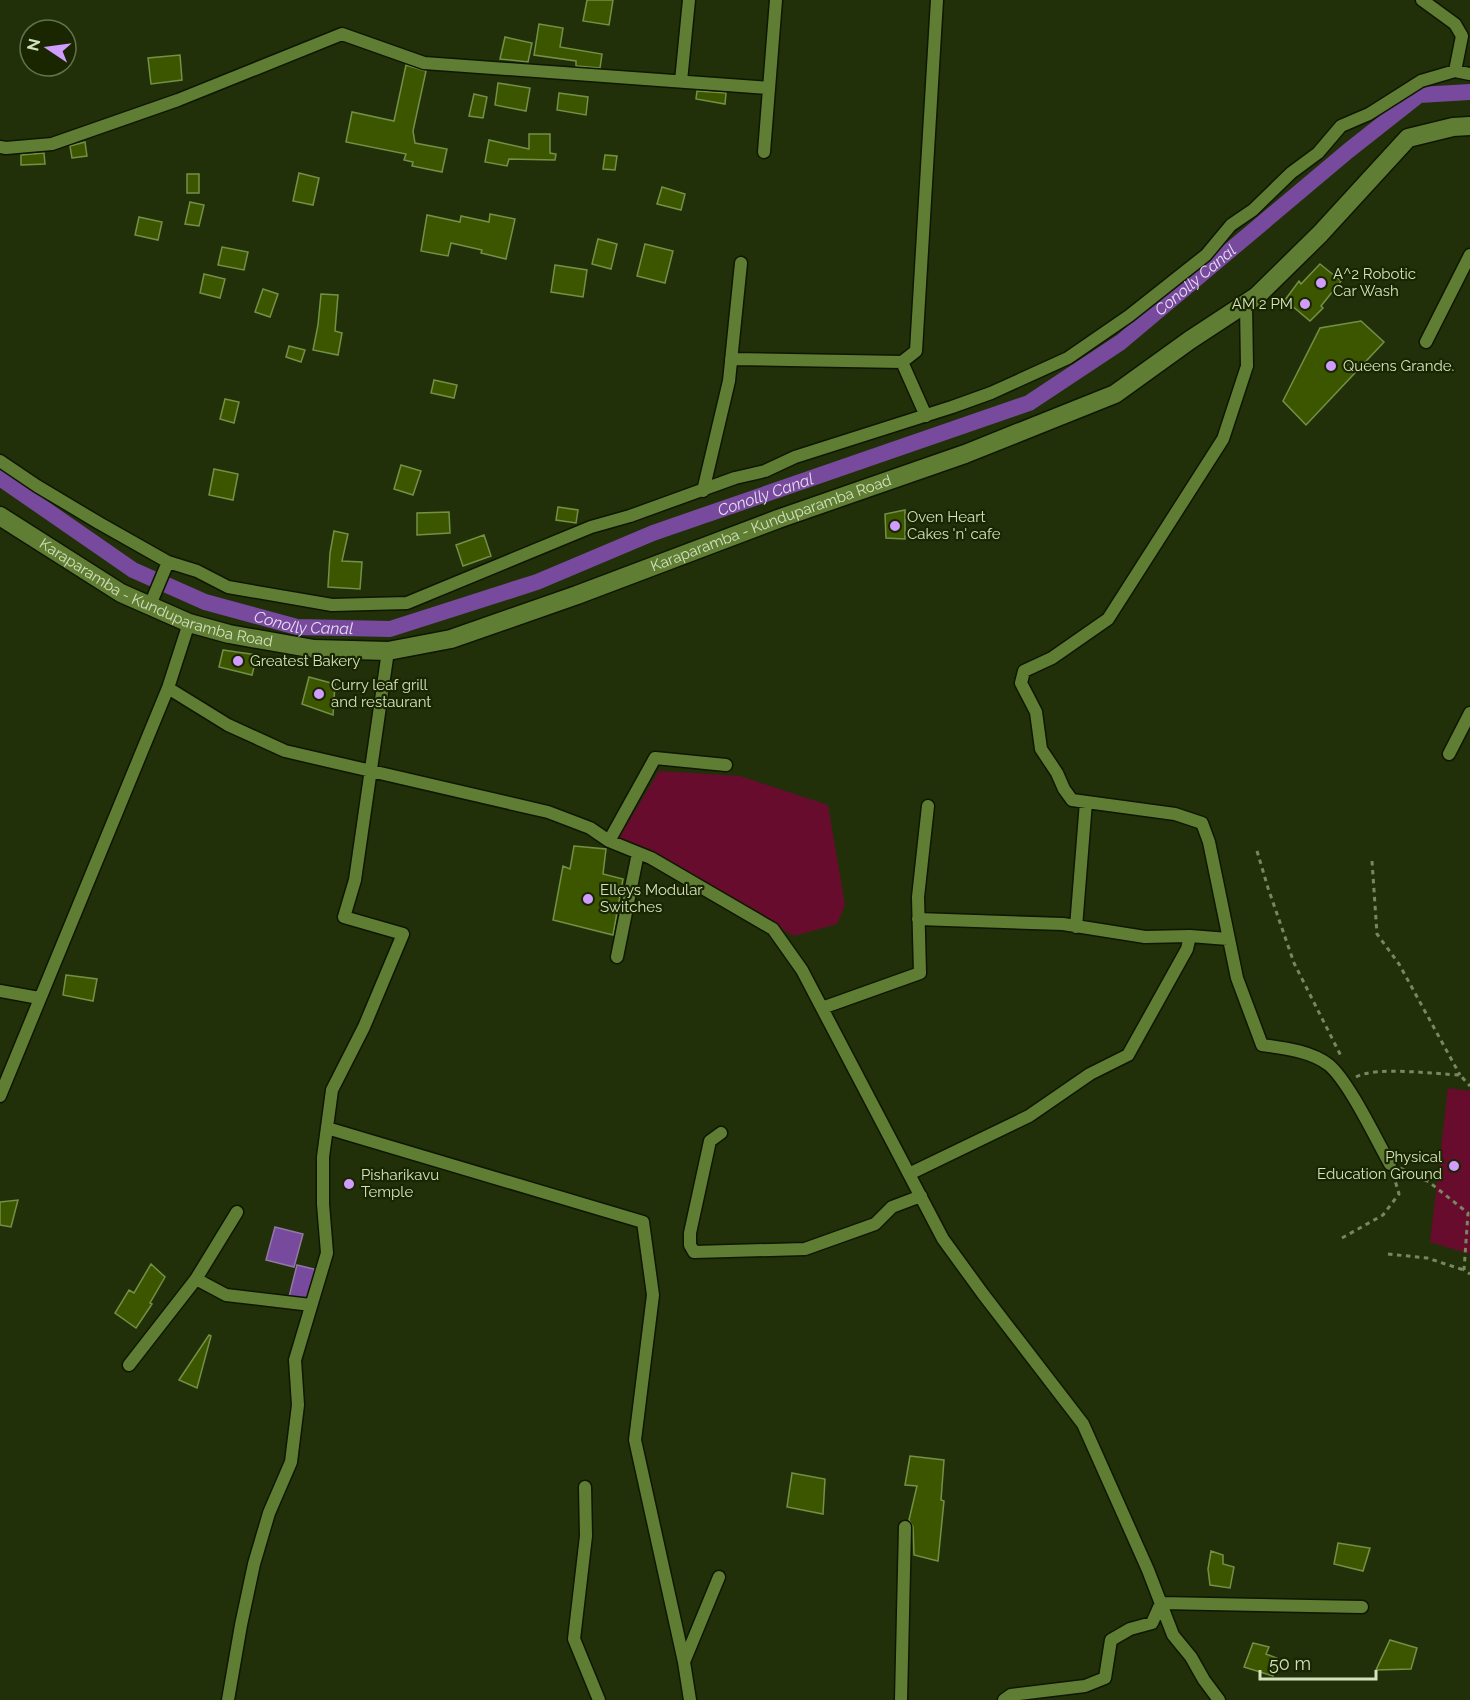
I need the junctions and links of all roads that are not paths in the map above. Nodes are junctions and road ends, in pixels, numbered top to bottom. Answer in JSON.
{"nodes":[{"id":1,"x":689,"y":0,"type":"edge"},
{"id":2,"x":776,"y":0,"type":"edge"},
{"id":3,"x":937,"y":0,"type":"edge"},
{"id":4,"x":1422,"y":0,"type":"edge"},
{"id":5,"x":1466,"y":33,"type":"edge"},
{"id":6,"x":1455,"y":71,"type":"junction"},
{"id":7,"x":1470,"y":74,"type":"edge"},
{"id":8,"x":681,"y":81,"type":"junction"},
{"id":9,"x":769,"y":88,"type":"junction"},
{"id":10,"x":1470,"y":126,"type":"edge"},
{"id":11,"x":0,"y":147,"type":"edge"},
{"id":12,"x":764,"y":152,"type":"dead end"},
{"id":13,"x":1470,"y":255,"type":"edge"},
{"id":14,"x":741,"y":263,"type":"dead end"},
{"id":15,"x":1246,"y":305,"type":"junction"},
{"id":16,"x":1426,"y":342,"type":"dead end"},
{"id":17,"x":731,"y":359,"type":"junction"},
{"id":18,"x":902,"y":362,"type":"junction"},
{"id":19,"x":926,"y":416,"type":"junction"},
{"id":20,"x":0,"y":461,"type":"edge"},
{"id":21,"x":703,"y":491,"type":"junction"},
{"id":22,"x":0,"y":516,"type":"edge"},
{"id":23,"x":168,"y":562,"type":"junction"},
{"id":24,"x":150,"y":605,"type":"junction"},
{"id":25,"x":189,"y":623,"type":"junction"},
{"id":26,"x":388,"y":651,"type":"junction"},
{"id":27,"x":168,"y":688,"type":"junction"},
{"id":28,"x":1470,"y":713,"type":"edge"},
{"id":29,"x":1449,"y":754,"type":"dead end"},
{"id":30,"x":726,"y":765,"type":"dead end"},
{"id":31,"x":370,"y":769,"type":"junction"},
{"id":32,"x":1086,"y":802,"type":"junction"},
{"id":33,"x":928,"y":806,"type":"dead end"},
{"id":34,"x":609,"y":841,"type":"junction"},
{"id":35,"x":638,"y":853,"type":"junction"},
{"id":36,"x":918,"y":919,"type":"junction"},
{"id":37,"x":1076,"y":927,"type":"junction"},
{"id":38,"x":1190,"y":936,"type":"junction"},
{"id":39,"x":1228,"y":939,"type":"junction"},
{"id":40,"x":617,"y":957,"type":"dead end"},
{"id":41,"x":0,"y":991,"type":"edge"},
{"id":42,"x":39,"y":998,"type":"junction"},
{"id":43,"x":822,"y":1008,"type":"junction"},
{"id":44,"x":0,"y":1096,"type":"edge"},
{"id":45,"x":327,"y":1128,"type":"junction"},
{"id":46,"x":721,"y":1133,"type":"dead end"},
{"id":47,"x":1390,"y":1164,"type":"road end"},
{"id":48,"x":909,"y":1174,"type":"junction"},
{"id":49,"x":921,"y":1196,"type":"junction"},
{"id":50,"x":237,"y":1212,"type":"dead end"},
{"id":51,"x":196,"y":1279,"type":"junction"},
{"id":52,"x":311,"y":1305,"type":"junction"},
{"id":53,"x":129,"y":1365,"type":"dead end"},
{"id":54,"x":585,"y":1487,"type":"dead end"},
{"id":55,"x":905,"y":1527,"type":"dead end"},
{"id":56,"x":719,"y":1577,"type":"dead end"},
{"id":57,"x":1161,"y":1603,"type":"junction"},
{"id":58,"x":1362,"y":1607,"type":"dead end"},
{"id":59,"x":684,"y":1662,"type":"junction"},
{"id":60,"x":228,"y":1700,"type":"edge"},
{"id":61,"x":599,"y":1700,"type":"edge"},
{"id":62,"x":690,"y":1700,"type":"edge"},
{"id":63,"x":901,"y":1700,"type":"edge"},
{"id":64,"x":1004,"y":1700,"type":"edge"},
{"id":65,"x":1219,"y":1700,"type":"edge"}],
"edges":[{"from":1,"to":8,"type":"street"},
{"from":2,"to":9,"type":"street"},
{"from":3,"to":18,"type":"street"},
{"from":4,"to":5,"type":"street"},
{"from":5,"to":6,"type":"street"},
{"from":6,"to":7,"type":"street"},
{"from":6,"to":19,"type":"street"},
{"from":8,"to":9,"type":"street"},
{"from":8,"to":11,"type":"street"},
{"from":9,"to":12,"type":"street"},
{"from":10,"to":15,"type":"main road","name":"Karaparamba - Kunduparamba Road"},
{"from":13,"to":16,"type":"street"},
{"from":14,"to":17,"type":"street"},
{"from":15,"to":26,"type":"main road","name":"Karaparamba - Kunduparamba Road"},
{"from":15,"to":32,"type":"street"},
{"from":17,"to":18,"type":"street"},
{"from":17,"to":21,"type":"street"},
{"from":18,"to":19,"type":"street"},
{"from":19,"to":21,"type":"street"},
{"from":20,"to":23,"type":"street"},
{"from":21,"to":23,"type":"street"},
{"from":22,"to":24,"type":"main road","name":"Karaparamba - Kunduparamba Road"},
{"from":23,"to":24,"type":"street"},
{"from":24,"to":25,"type":"main road","name":"Karaparamba - Kunduparamba Road"},
{"from":25,"to":26,"type":"main road","name":"Karaparamba - Kunduparamba Road"},
{"from":25,"to":27,"type":"street"},
{"from":26,"to":31,"type":"street"},
{"from":27,"to":31,"type":"street"},
{"from":27,"to":42,"type":"street"},
{"from":28,"to":29,"type":"street"},
{"from":30,"to":34,"type":"street"},
{"from":31,"to":34,"type":"street"},
{"from":31,"to":45,"type":"street"},
{"from":32,"to":37,"type":"street"},
{"from":32,"to":39,"type":"street"},
{"from":33,"to":36,"type":"street"},
{"from":34,"to":35,"type":"street"},
{"from":35,"to":40,"type":"street"},
{"from":35,"to":43,"type":"street"},
{"from":36,"to":37,"type":"street"},
{"from":36,"to":43,"type":"street"},
{"from":37,"to":38,"type":"street"},
{"from":38,"to":39,"type":"street"},
{"from":38,"to":48,"type":"street"},
{"from":39,"to":47,"type":"street"},
{"from":41,"to":42,"type":"street"},
{"from":42,"to":44,"type":"street"},
{"from":43,"to":48,"type":"street"},
{"from":45,"to":52,"type":"street"},
{"from":45,"to":59,"type":"street"},
{"from":46,"to":49,"type":"street"},
{"from":48,"to":49,"type":"street"},
{"from":49,"to":57,"type":"street"},
{"from":50,"to":51,"type":"street"},
{"from":51,"to":52,"type":"street"},
{"from":51,"to":53,"type":"street"},
{"from":52,"to":60,"type":"street"},
{"from":54,"to":61,"type":"street"},
{"from":55,"to":63,"type":"street"},
{"from":56,"to":59,"type":"street"},
{"from":57,"to":58,"type":"street"},
{"from":57,"to":64,"type":"street"},
{"from":57,"to":65,"type":"street"},
{"from":59,"to":62,"type":"street"}]}
